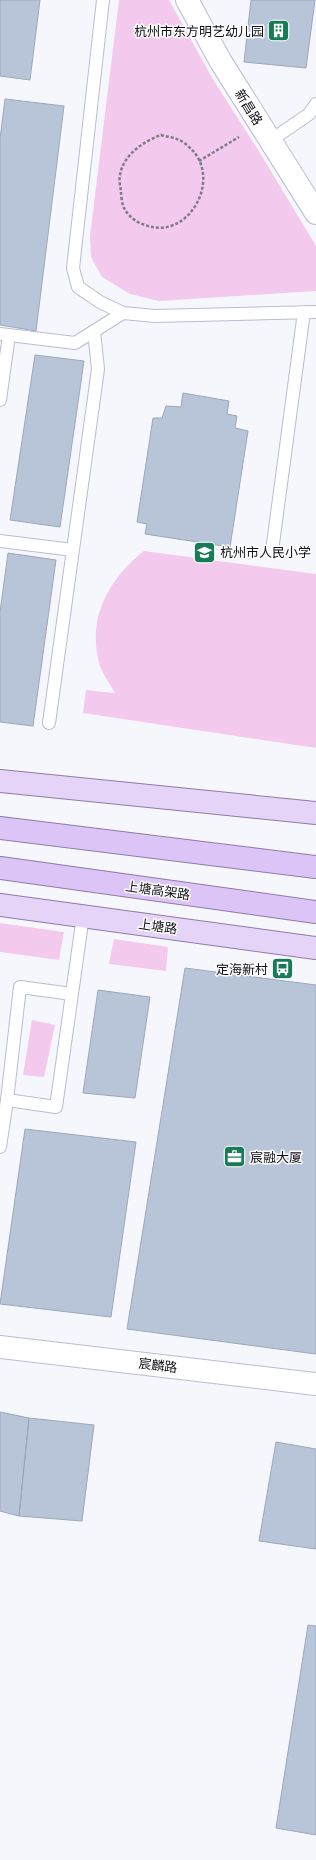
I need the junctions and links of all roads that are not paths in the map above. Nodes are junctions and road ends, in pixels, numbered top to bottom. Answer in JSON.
{"nodes":[{"id":1,"x":103,"y":0,"type":"edge"},
{"id":2,"x":187,"y":0,"type":"edge"},
{"id":3,"x":316,"y":104,"type":"edge"},
{"id":4,"x":265,"y":133,"type":"junction"},
{"id":5,"x":316,"y":213,"type":"edge"},
{"id":6,"x":123,"y":312,"type":"junction"},
{"id":7,"x":304,"y":312,"type":"junction"},
{"id":8,"x":316,"y":312,"type":"edge"},
{"id":9,"x":94,"y":331,"type":"junction"},
{"id":10,"x":5,"y":334,"type":"edge"},
{"id":11,"x":0,"y":400,"type":"edge"},
{"id":12,"x":0,"y":541,"type":"edge"},
{"id":13,"x":73,"y":550,"type":"junction"},
{"id":14,"x":272,"y":551,"type":"dead end"},
{"id":15,"x":49,"y":722,"type":"dead end"},
{"id":16,"x":0,"y":780,"type":"edge"},
{"id":17,"x":316,"y":813,"type":"edge"},
{"id":18,"x":0,"y":828,"type":"edge"},
{"id":19,"x":316,"y":867,"type":"edge"},
{"id":20,"x":0,"y":868,"type":"edge"},
{"id":21,"x":0,"y":904,"type":"edge"},
{"id":22,"x":316,"y":912,"type":"edge"},
{"id":23,"x":83,"y":916,"type":"junction"},
{"id":24,"x":316,"y":948,"type":"edge"},
{"id":25,"x":72,"y":994,"type":"junction"},
{"id":26,"x":6,"y":1100,"type":"junction"},
{"id":27,"x":2,"y":1122,"type":"edge"},
{"id":28,"x":0,"y":1147,"type":"edge"},
{"id":29,"x":0,"y":1347,"type":"edge"},
{"id":30,"x":316,"y":1384,"type":"edge"}],
"edges":[{"from":1,"to":6,"type":"lane"},
{"from":2,"to":4,"type":"street","name":"新昌路"},
{"from":3,"to":4,"type":"lane"},
{"from":4,"to":5,"type":"street","name":"新昌路"},
{"from":6,"to":7,"type":"lane"},
{"from":6,"to":9,"type":"lane"},
{"from":7,"to":8,"type":"lane"},
{"from":7,"to":14,"type":"lane"},
{"from":9,"to":10,"type":"lane"},
{"from":9,"to":13,"type":"lane"},
{"from":10,"to":11,"type":"lane"},
{"from":12,"to":13,"type":"lane"},
{"from":13,"to":15,"type":"lane"},
{"from":16,"to":17,"type":"main road"},
{"from":18,"to":19,"type":"highway"},
{"from":20,"to":22,"type":"highway","name":"上塘高架路"},
{"from":21,"to":23,"type":"main road","name":"上塘路"},
{"from":23,"to":24,"type":"main road","name":"上塘路"},
{"from":23,"to":25,"type":"lane"},
{"from":25,"to":26,"type":"lane"},
{"from":25,"to":26,"type":"lane"},
{"from":26,"to":27,"type":"lane"},
{"from":27,"to":28,"type":"lane"},
{"from":29,"to":30,"type":"street","name":"宸麟路"}]}
